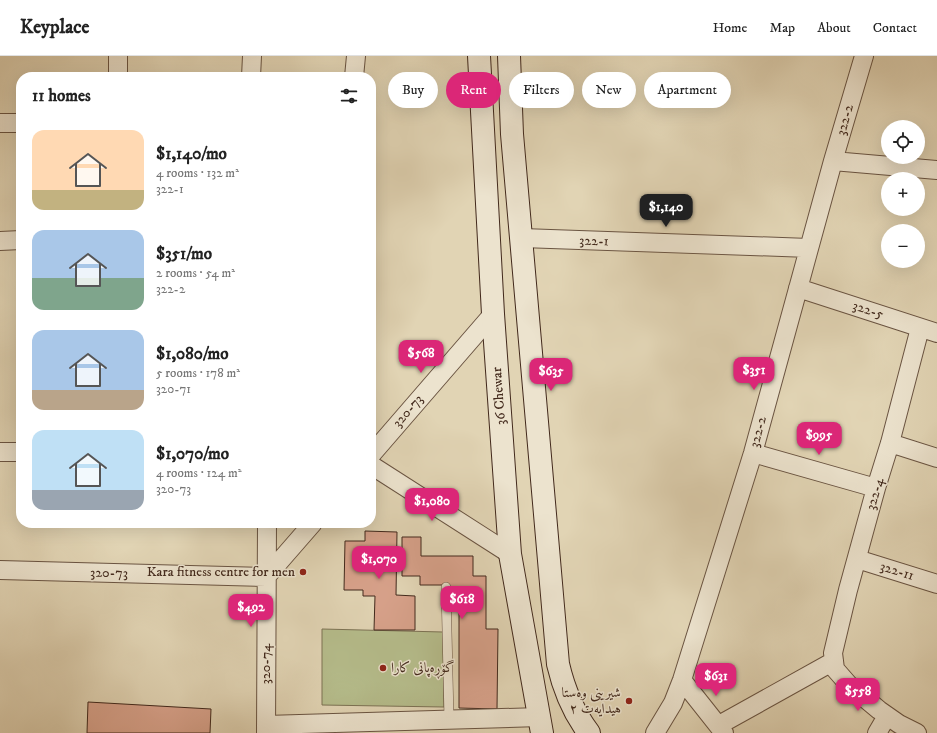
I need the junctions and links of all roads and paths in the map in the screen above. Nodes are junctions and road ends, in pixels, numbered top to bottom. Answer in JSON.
{"nodes":[{"id":1,"x":118,"y":56,"type":"edge"},
{"id":2,"x":252,"y":56,"type":"edge"},
{"id":3,"x":356,"y":56,"type":"edge"},
{"id":4,"x":479,"y":56,"type":"edge"},
{"id":5,"x":509,"y":56,"type":"edge"},
{"id":6,"x":864,"y":56,"type":"edge"},
{"id":7,"x":118,"y":72,"type":"edge"},
{"id":8,"x":251,"y":72,"type":"edge"},
{"id":9,"x":354,"y":72,"type":"edge"},
{"id":10,"x":16,"y":122,"type":"edge"},
{"id":11,"x":0,"y":123,"type":"edge"},
{"id":12,"x":833,"y":161,"type":"junction"},
{"id":13,"x":937,"y":170,"type":"edge"},
{"id":14,"x":522,"y":238,"type":"junction"},
{"id":15,"x":16,"y":240,"type":"edge"},
{"id":16,"x":0,"y":241,"type":"edge"},
{"id":17,"x":809,"y":248,"type":"junction"},
{"id":18,"x":798,"y":288,"type":"junction"},
{"id":19,"x":493,"y":314,"type":"junction"},
{"id":20,"x":929,"y":330,"type":"edge"},
{"id":21,"x":890,"y":443,"type":"junction"},
{"id":22,"x":376,"y":449,"type":"edge"},
{"id":23,"x":0,"y":452,"type":"edge"},
{"id":24,"x":16,"y":452,"type":"edge"},
{"id":25,"x":753,"y":453,"type":"junction"},
{"id":26,"x":937,"y":458,"type":"edge"},
{"id":27,"x":376,"y":468,"type":"edge"},
{"id":28,"x":876,"y":488,"type":"junction"},
{"id":29,"x":267,"y":528,"type":"edge"},
{"id":30,"x":309,"y":528,"type":"edge"},
{"id":31,"x":510,"y":554,"type":"junction"},
{"id":32,"x":857,"y":559,"type":"junction"},
{"id":33,"x":0,"y":570,"type":"edge"},
{"id":34,"x":266,"y":577,"type":"junction"},
{"id":35,"x":937,"y":584,"type":"edge"},
{"id":36,"x":446,"y":587,"type":"dead end"},
{"id":37,"x":834,"y":661,"type":"junction"},
{"id":38,"x":682,"y":680,"type":"junction"},
{"id":39,"x":887,"y":716,"type":"junction"},
{"id":40,"x":449,"y":719,"type":"junction"},
{"id":41,"x":541,"y":725,"type":"edge"},
{"id":42,"x":266,"y":729,"type":"edge"},
{"id":43,"x":722,"y":729,"type":"edge"},
{"id":44,"x":589,"y":733,"type":"edge"},
{"id":45,"x":655,"y":733,"type":"edge"},
{"id":46,"x":877,"y":733,"type":"edge"},
{"id":47,"x":917,"y":733,"type":"edge"}],
"edges":[{"from":1,"to":7,"type":"street"},
{"from":2,"to":8,"type":"street"},
{"from":3,"to":9,"type":"street"},
{"from":4,"to":19,"type":"street","name":"36 Chewar"},
{"from":5,"to":14,"type":"street"},
{"from":6,"to":12,"type":"street","name":"322-2"},
{"from":10,"to":11,"type":"street"},
{"from":12,"to":13,"type":"street"},
{"from":12,"to":17,"type":"street","name":"322-2"},
{"from":14,"to":17,"type":"street","name":"322-1"},
{"from":14,"to":44,"type":"street"},
{"from":15,"to":16,"type":"street"},
{"from":17,"to":18,"type":"street","name":"322-2"},
{"from":18,"to":20,"type":"street","name":"322-5"},
{"from":18,"to":25,"type":"street","name":"322-2"},
{"from":19,"to":22,"type":"street","name":"320-73"},
{"from":19,"to":31,"type":"street","name":"36 Chewar"},
{"from":20,"to":21,"type":"street","name":"322-4"},
{"from":21,"to":26,"type":"street"},
{"from":21,"to":28,"type":"street","name":"322-4"},
{"from":23,"to":24,"type":"street"},
{"from":25,"to":28,"type":"street"},
{"from":25,"to":38,"type":"street","name":"322-2"},
{"from":27,"to":31,"type":"street"},
{"from":28,"to":32,"type":"street","name":"322-4"},
{"from":29,"to":34,"type":"street","name":"320-74"},
{"from":30,"to":34,"type":"street"},
{"from":31,"to":41,"type":"street","name":"36 Chewar"},
{"from":32,"to":35,"type":"street","name":"322-11"},
{"from":32,"to":37,"type":"street","name":"322-4"},
{"from":33,"to":34,"type":"street","name":"320-73"},
{"from":34,"to":42,"type":"street","name":"320-74"},
{"from":36,"to":40,"type":"lane"},
{"from":37,"to":39,"type":"street"},
{"from":37,"to":43,"type":"street"},
{"from":38,"to":43,"type":"street"},
{"from":38,"to":45,"type":"street","name":"322-2"},
{"from":39,"to":46,"type":"street"},
{"from":39,"to":47,"type":"street"},
{"from":40,"to":41,"type":"street"},
{"from":40,"to":42,"type":"street"}]}
